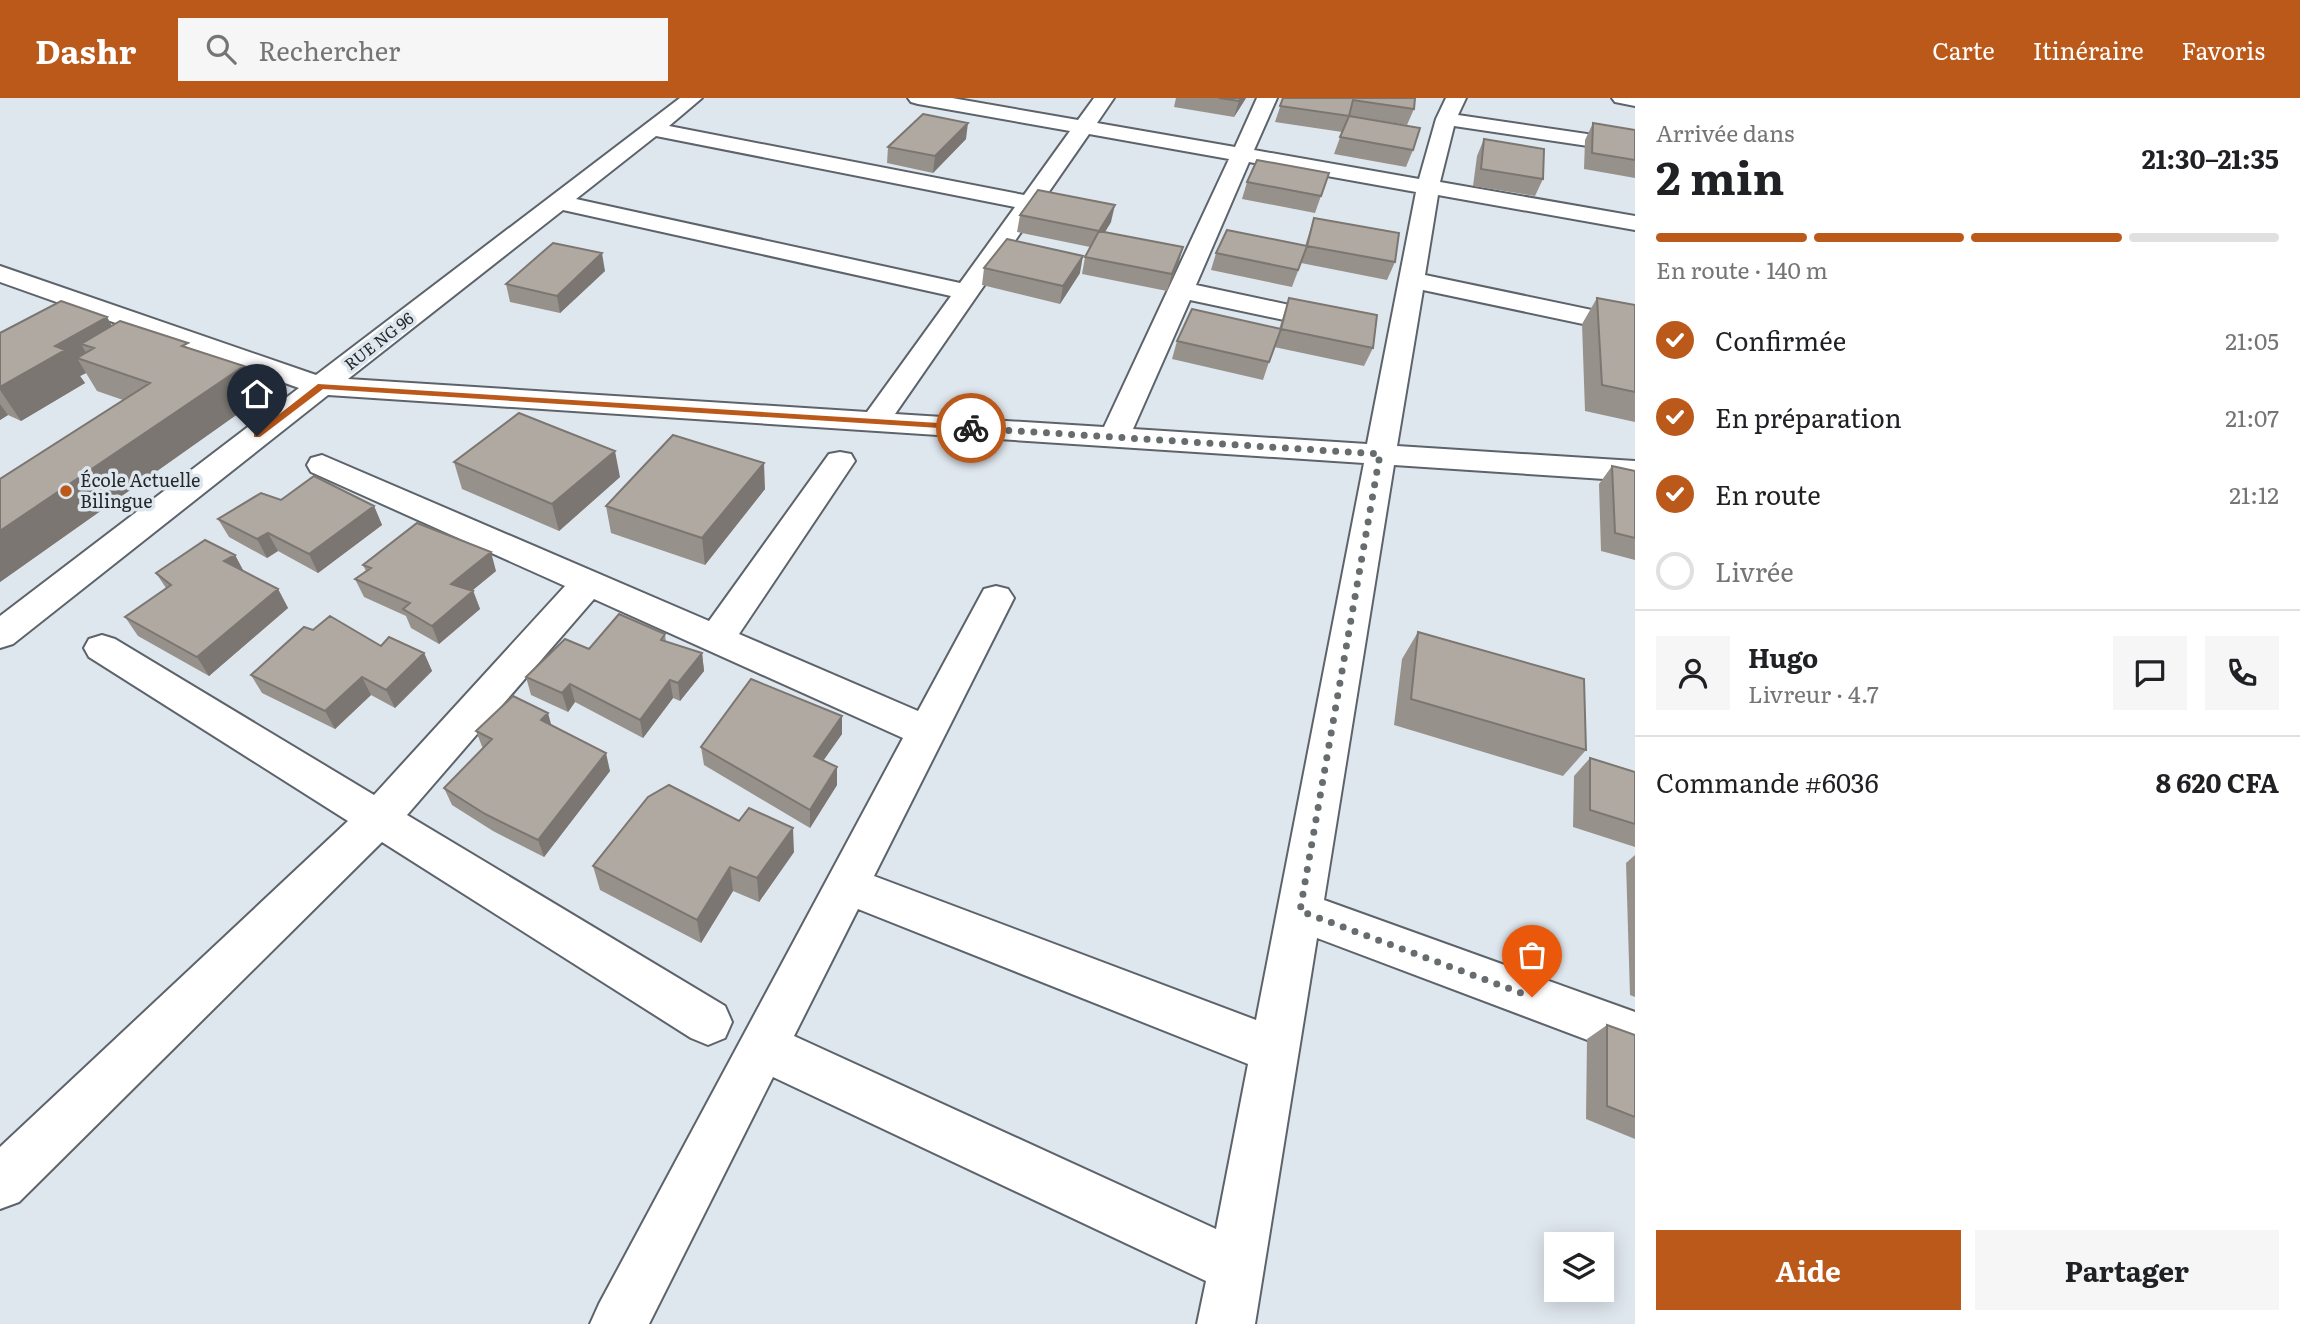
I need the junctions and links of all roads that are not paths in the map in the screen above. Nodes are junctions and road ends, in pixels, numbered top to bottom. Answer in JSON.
{"nodes":[{"id":1,"x":692,"y":98,"type":"edge"},
{"id":2,"x":920,"y":98,"type":"edge"},
{"id":3,"x":1104,"y":98,"type":"edge"},
{"id":4,"x":1267,"y":98,"type":"edge"},
{"id":5,"x":1622,"y":98,"type":"edge"},
{"id":6,"x":1635,"y":100,"type":"edge"},
{"id":7,"x":1451,"y":109,"type":"edge"},
{"id":8,"x":1084,"y":127,"type":"junction"},
{"id":9,"x":652,"y":129,"type":"junction"},
{"id":10,"x":1635,"y":147,"type":"edge"},
{"id":11,"x":1242,"y":155,"type":"junction"},
{"id":12,"x":1428,"y":187,"type":"junction"},
{"id":13,"x":558,"y":202,"type":"junction"},
{"id":14,"x":1030,"y":203,"type":"junction"},
{"id":15,"x":1634,"y":223,"type":"edge"},
{"id":16,"x":1635,"y":247,"type":"edge"},
{"id":17,"x":0,"y":274,"type":"edge"},
{"id":18,"x":1411,"y":280,"type":"junction"},
{"id":19,"x":1181,"y":290,"type":"junction"},
{"id":20,"x":967,"y":292,"type":"junction"},
{"id":21,"x":1635,"y":327,"type":"edge"},
{"id":22,"x":1380,"y":332,"type":"junction"},
{"id":23,"x":321,"y":386,"type":"junction"},
{"id":24,"x":875,"y":422,"type":"junction"},
{"id":25,"x":1115,"y":437,"type":"junction"},
{"id":26,"x":1380,"y":454,"type":"junction"},
{"id":27,"x":840,"y":461,"type":"dead end"},
{"id":28,"x":322,"y":465,"type":"dead end"},
{"id":29,"x":1635,"y":471,"type":"edge"},
{"id":30,"x":589,"y":582,"type":"junction"},
{"id":31,"x":996,"y":598,"type":"dead end"},
{"id":32,"x":0,"y":635,"type":"edge"},
{"id":33,"x":716,"y":639,"type":"junction"},
{"id":34,"x":102,"y":648,"type":"dead end"},
{"id":35,"x":927,"y":732,"type":"junction"},
{"id":36,"x":378,"y":819,"type":"junction"},
{"id":37,"x":848,"y":885,"type":"junction"},
{"id":38,"x":1300,"y":911,"type":"junction"},
{"id":39,"x":708,"y":1023,"type":"dead end"},
{"id":40,"x":1635,"y":1035,"type":"edge"},
{"id":41,"x":763,"y":1047,"type":"junction"},
{"id":42,"x":1275,"y":1051,"type":"junction"},
{"id":43,"x":0,"y":1183,"type":"edge"},
{"id":44,"x":1237,"y":1267,"type":"junction"},
{"id":45,"x":619,"y":1324,"type":"edge"},
{"id":46,"x":1226,"y":1324,"type":"edge"}],
"edges":[{"from":1,"to":9,"type":"street","name":"RUE NG 96"},
{"from":2,"to":8,"type":"street"},
{"from":3,"to":8,"type":"street"},
{"from":4,"to":11,"type":"street"},
{"from":5,"to":6,"type":"street"},
{"from":7,"to":10,"type":"street"},
{"from":7,"to":12,"type":"street"},
{"from":8,"to":11,"type":"street"},
{"from":8,"to":14,"type":"street"},
{"from":9,"to":13,"type":"street","name":"RUE NG 96"},
{"from":9,"to":14,"type":"street"},
{"from":11,"to":12,"type":"street"},
{"from":11,"to":19,"type":"street"},
{"from":12,"to":15,"type":"street"},
{"from":12,"to":18,"type":"street"},
{"from":13,"to":20,"type":"street"},
{"from":13,"to":23,"type":"street","name":"RUE NG 96"},
{"from":14,"to":20,"type":"street"},
{"from":15,"to":16,"type":"street"},
{"from":17,"to":23,"type":"street"},
{"from":18,"to":21,"type":"street"},
{"from":18,"to":22,"type":"street"},
{"from":19,"to":22,"type":"street"},
{"from":19,"to":25,"type":"street"},
{"from":20,"to":24,"type":"street"},
{"from":22,"to":26,"type":"street"},
{"from":23,"to":24,"type":"street"},
{"from":23,"to":32,"type":"street","name":"RUE NG 96"},
{"from":24,"to":25,"type":"street"},
{"from":25,"to":26,"type":"street"},
{"from":26,"to":29,"type":"street"},
{"from":26,"to":38,"type":"street"},
{"from":27,"to":33,"type":"street"},
{"from":28,"to":30,"type":"street"},
{"from":30,"to":33,"type":"street"},
{"from":30,"to":36,"type":"street"},
{"from":31,"to":35,"type":"street"},
{"from":33,"to":35,"type":"street"},
{"from":34,"to":36,"type":"street"},
{"from":35,"to":37,"type":"street"},
{"from":36,"to":39,"type":"street"},
{"from":36,"to":43,"type":"street"},
{"from":37,"to":41,"type":"street"},
{"from":37,"to":42,"type":"street"},
{"from":38,"to":40,"type":"street"},
{"from":38,"to":42,"type":"street"},
{"from":41,"to":44,"type":"street"},
{"from":41,"to":45,"type":"street"},
{"from":42,"to":44,"type":"street"},
{"from":44,"to":46,"type":"street"}]}
